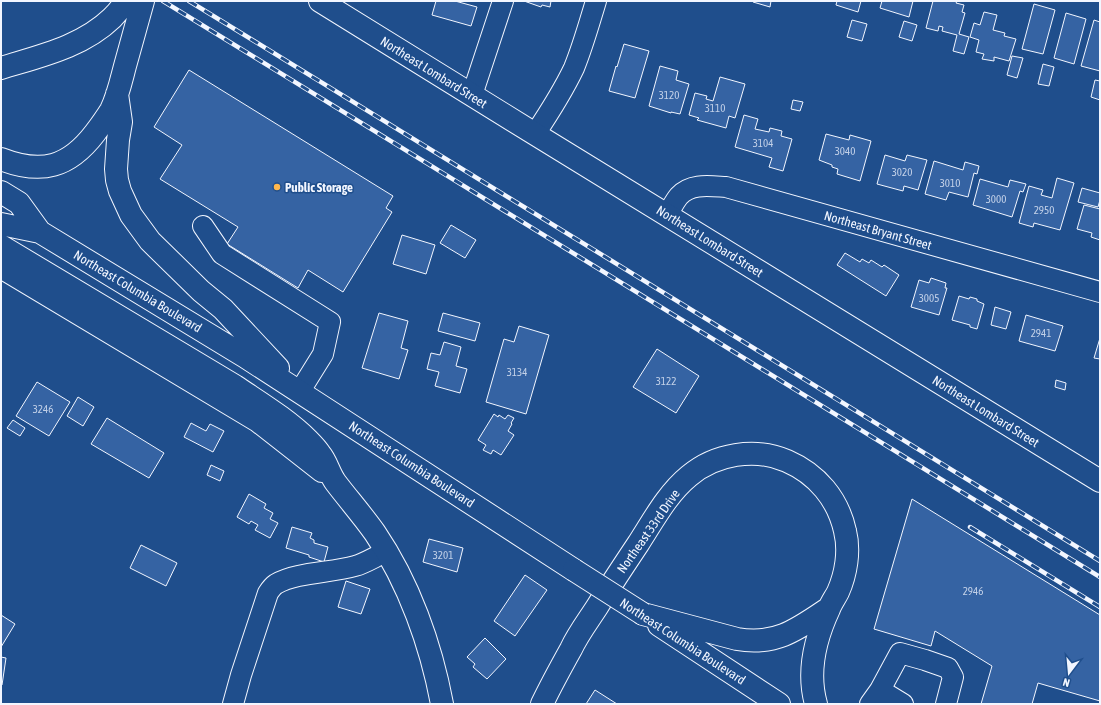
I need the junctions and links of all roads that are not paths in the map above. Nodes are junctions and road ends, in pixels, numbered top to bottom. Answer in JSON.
{"nodes":[{"id":1,"x":126,"y":1,"type":"edge"},
{"id":2,"x":143,"y":1,"type":"edge"},
{"id":3,"x":320,"y":1,"type":"edge"},
{"id":4,"x":503,"y":1,"type":"edge"},
{"id":5,"x":596,"y":1,"type":"edge"},
{"id":6,"x":1,"y":68,"type":"edge"},
{"id":7,"x":117,"y":94,"type":"junction"},
{"id":8,"x":472,"y":95,"type":"junction"},
{"id":9,"x":535,"y":134,"type":"junction"},
{"id":10,"x":1,"y":160,"type":"edge"},
{"id":11,"x":1,"y":192,"type":"edge"},
{"id":12,"x":667,"y":214,"type":"junction"},
{"id":13,"x":1,"y":224,"type":"edge"},
{"id":14,"x":203,"y":226,"type":"dead end"},
{"id":15,"x":40,"y":232,"type":"junction"},
{"id":16,"x":1,"y":246,"type":"edge"},
{"id":17,"x":1,"y":267,"type":"edge"},
{"id":18,"x":1100,"y":292,"type":"edge"},
{"id":19,"x":235,"y":386,"type":"junction"},
{"id":20,"x":304,"y":394,"type":"junction"},
{"id":21,"x":334,"y":481,"type":"junction"},
{"id":22,"x":1100,"y":481,"type":"edge"},
{"id":23,"x":386,"y":552,"type":"junction"},
{"id":24,"x":829,"y":608,"type":"junction"},
{"id":25,"x":643,"y":614,"type":"junction"},
{"id":26,"x":875,"y":697,"type":"edge"},
{"id":27,"x":233,"y":704,"type":"edge"},
{"id":28,"x":442,"y":704,"type":"edge"},
{"id":29,"x":542,"y":704,"type":"edge"},
{"id":30,"x":779,"y":704,"type":"edge"},
{"id":31,"x":816,"y":704,"type":"edge"},
{"id":32,"x":902,"y":704,"type":"edge"},
{"id":33,"x":946,"y":704,"type":"edge"}],
"edges":[{"from":1,"to":6,"type":"main road"},
{"from":2,"to":7,"type":"main road"},
{"from":3,"to":8,"type":"main road","name":"Northeast Lombard Street"},
{"from":4,"to":8,"type":"street"},
{"from":5,"to":9,"type":"street"},
{"from":7,"to":10,"type":"main road"},
{"from":7,"to":20,"type":"main road"},
{"from":8,"to":9,"type":"main road","name":"Northeast Lombard Street"},
{"from":9,"to":12,"type":"main road","name":"Northeast Lombard Street"},
{"from":11,"to":15,"type":"main road","name":"Northeast Columbia Boulevard"},
{"from":12,"to":18,"type":"street","name":"Northeast Bryant Street"},
{"from":12,"to":22,"type":"main road","name":"Northeast Lombard Street"},
{"from":13,"to":15,"type":"main road","name":"Northeast Columbia Boulevard"},
{"from":14,"to":20,"type":"street"},
{"from":15,"to":20,"type":"main road","name":"Northeast Columbia Boulevard"},
{"from":16,"to":19,"type":"main road"},
{"from":17,"to":21,"type":"main road"},
{"from":19,"to":20,"type":"main road"},
{"from":19,"to":21,"type":"main road"},
{"from":20,"to":25,"type":"main road","name":"Northeast Columbia Boulevard","bridge":true},
{"from":21,"to":23,"type":"main road"},
{"from":23,"to":27,"type":"street"},
{"from":23,"to":28,"type":"main road"},
{"from":24,"to":25,"type":"main road","name":"Northeast 33rd Drive"},
{"from":24,"to":29,"type":"main road","name":"Northeast 33rd Drive"},
{"from":24,"to":31,"type":"main road","name":"Northeast 33rd Drive"},
{"from":25,"to":30,"type":"main road","name":"Northeast Columbia Boulevard"},
{"from":26,"to":32,"type":"street"},
{"from":26,"to":33,"type":"street"}]}
